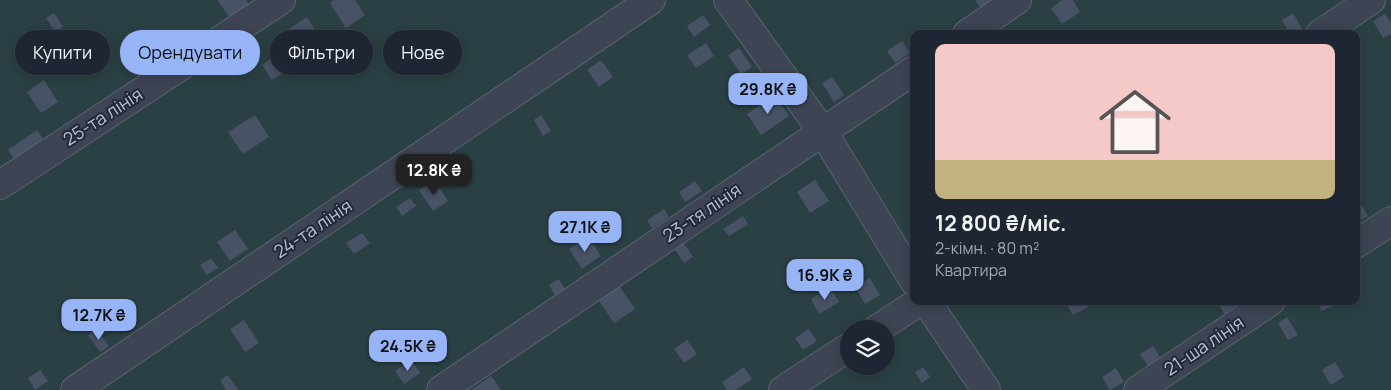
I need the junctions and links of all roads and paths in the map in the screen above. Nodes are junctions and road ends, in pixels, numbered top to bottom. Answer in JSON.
{"nodes":[{"id":1,"x":282,"y":0,"type":"edge"},
{"id":2,"x":651,"y":0,"type":"edge"},
{"id":3,"x":728,"y":0,"type":"edge"},
{"id":4,"x":1017,"y":0,"type":"edge"},
{"id":5,"x":1371,"y":0,"type":"edge"},
{"id":6,"x":973,"y":30,"type":"edge"},
{"id":7,"x":1326,"y":30,"type":"edge"},
{"id":8,"x":910,"y":73,"type":"edge"},
{"id":9,"x":823,"y":132,"type":"junction"},
{"id":10,"x":0,"y":185,"type":"edge"},
{"id":11,"x":1391,"y":221,"type":"edge"},
{"id":12,"x":1360,"y":241,"type":"edge"},
{"id":13,"x":910,"y":275,"type":"edge"},
{"id":14,"x":914,"y":305,"type":"edge"},
{"id":15,"x":929,"y":305,"type":"edge"},
{"id":16,"x":1265,"y":305,"type":"edge"},
{"id":17,"x":891,"y":320,"type":"edge"},
{"id":18,"x":840,"y":353,"type":"edge"},
{"id":19,"x":75,"y":390,"type":"edge"},
{"id":20,"x":441,"y":390,"type":"edge"},
{"id":21,"x":783,"y":390,"type":"edge"},
{"id":22,"x":986,"y":390,"type":"edge"},
{"id":23,"x":1138,"y":390,"type":"edge"}],
"edges":[{"from":1,"to":10,"type":"street","name":"25-та лінія"},
{"from":2,"to":19,"type":"street","name":"24-та лінія"},
{"from":3,"to":9,"type":"street"},
{"from":4,"to":6,"type":"street"},
{"from":5,"to":7,"type":"street"},
{"from":8,"to":9,"type":"street","name":"23-тя лінія"},
{"from":9,"to":13,"type":"street"},
{"from":9,"to":20,"type":"street","name":"23-тя лінія"},
{"from":11,"to":12,"type":"street"},
{"from":14,"to":17,"type":"street"},
{"from":15,"to":22,"type":"street"},
{"from":16,"to":23,"type":"street","name":"21-ша лінія"},
{"from":18,"to":21,"type":"street"}]}
